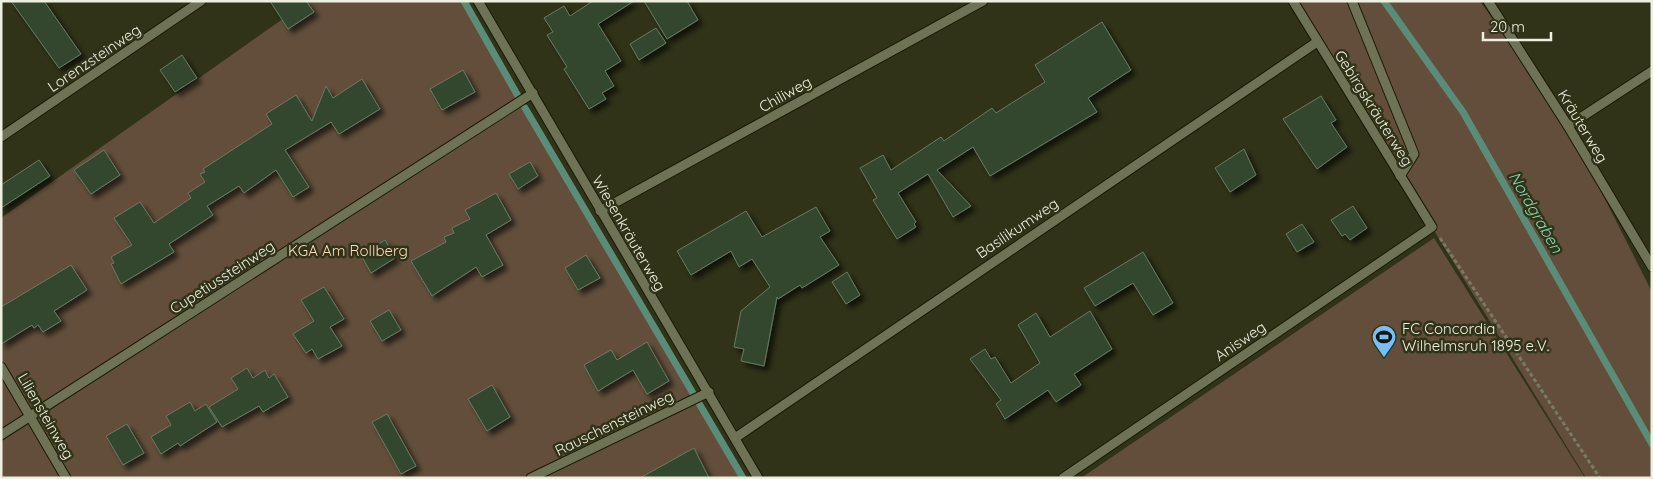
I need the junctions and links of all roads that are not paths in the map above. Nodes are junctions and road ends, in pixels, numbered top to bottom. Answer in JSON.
{"nodes":[{"id":1,"x":201,"y":1,"type":"edge"},
{"id":2,"x":983,"y":1,"type":"edge"},
{"id":3,"x":1293,"y":1,"type":"edge"},
{"id":4,"x":1352,"y":1,"type":"edge"},
{"id":5,"x":1488,"y":1,"type":"edge"},
{"id":6,"x":482,"y":3,"type":"edge"},
{"id":7,"x":1316,"y":42,"type":"junction"},
{"id":8,"x":1652,"y":71,"type":"edge"},
{"id":9,"x":534,"y":93,"type":"junction"},
{"id":10,"x":1568,"y":126,"type":"junction"},
{"id":11,"x":1,"y":137,"type":"edge"},
{"id":12,"x":1400,"y":176,"type":"junction"},
{"id":13,"x":600,"y":211,"type":"junction"},
{"id":14,"x":1432,"y":227,"type":"joint"},
{"id":15,"x":1652,"y":267,"type":"edge"},
{"id":16,"x":1,"y":367,"type":"edge"},
{"id":17,"x":701,"y":396,"type":"junction"},
{"id":18,"x":31,"y":416,"type":"junction"},
{"id":19,"x":1,"y":435,"type":"edge"},
{"id":20,"x":735,"y":438,"type":"junction"},
{"id":21,"x":66,"y":478,"type":"edge"},
{"id":22,"x":531,"y":478,"type":"edge"},
{"id":23,"x":758,"y":478,"type":"edge"},
{"id":24,"x":1062,"y":478,"type":"edge"}],
"edges":[{"from":1,"to":11,"type":"lane","name":"Lorenzsteinweg"},
{"from":2,"to":13,"type":"lane","name":"Chiliweg"},
{"from":3,"to":7,"type":"lane","name":"Gebirgskräuterweg"},
{"from":4,"to":12,"type":"lane"},
{"from":5,"to":10,"type":"lane","name":"Kräuterweg"},
{"from":6,"to":9,"type":"lane","name":"Wiesenkräuterweg"},
{"from":7,"to":12,"type":"lane","name":"Gebirgskräuterweg"},
{"from":7,"to":20,"type":"lane","name":"Basilikumweg"},
{"from":8,"to":10,"type":"lane"},
{"from":9,"to":13,"type":"lane","name":"Wiesenkräuterweg"},
{"from":9,"to":18,"type":"lane","name":"Cupetiussteinweg"},
{"from":10,"to":15,"type":"lane","name":"Kräuterweg"},
{"from":12,"to":14,"type":"lane","name":"Gebirgskräuterweg"},
{"from":13,"to":17,"type":"lane","name":"Wiesenkräuterweg"},
{"from":14,"to":24,"type":"lane","name":"Anisweg"},
{"from":16,"to":18,"type":"lane","name":"Liliensteinweg"},
{"from":17,"to":20,"type":"lane","name":"Wiesenkräuterweg"},
{"from":17,"to":22,"type":"lane","name":"Rauschensteinweg"},
{"from":18,"to":19,"type":"lane","name":"Cupetiussteinweg"},
{"from":18,"to":21,"type":"lane","name":"Liliensteinweg"},
{"from":20,"to":23,"type":"lane","name":"Wiesenkräuterweg"}]}
